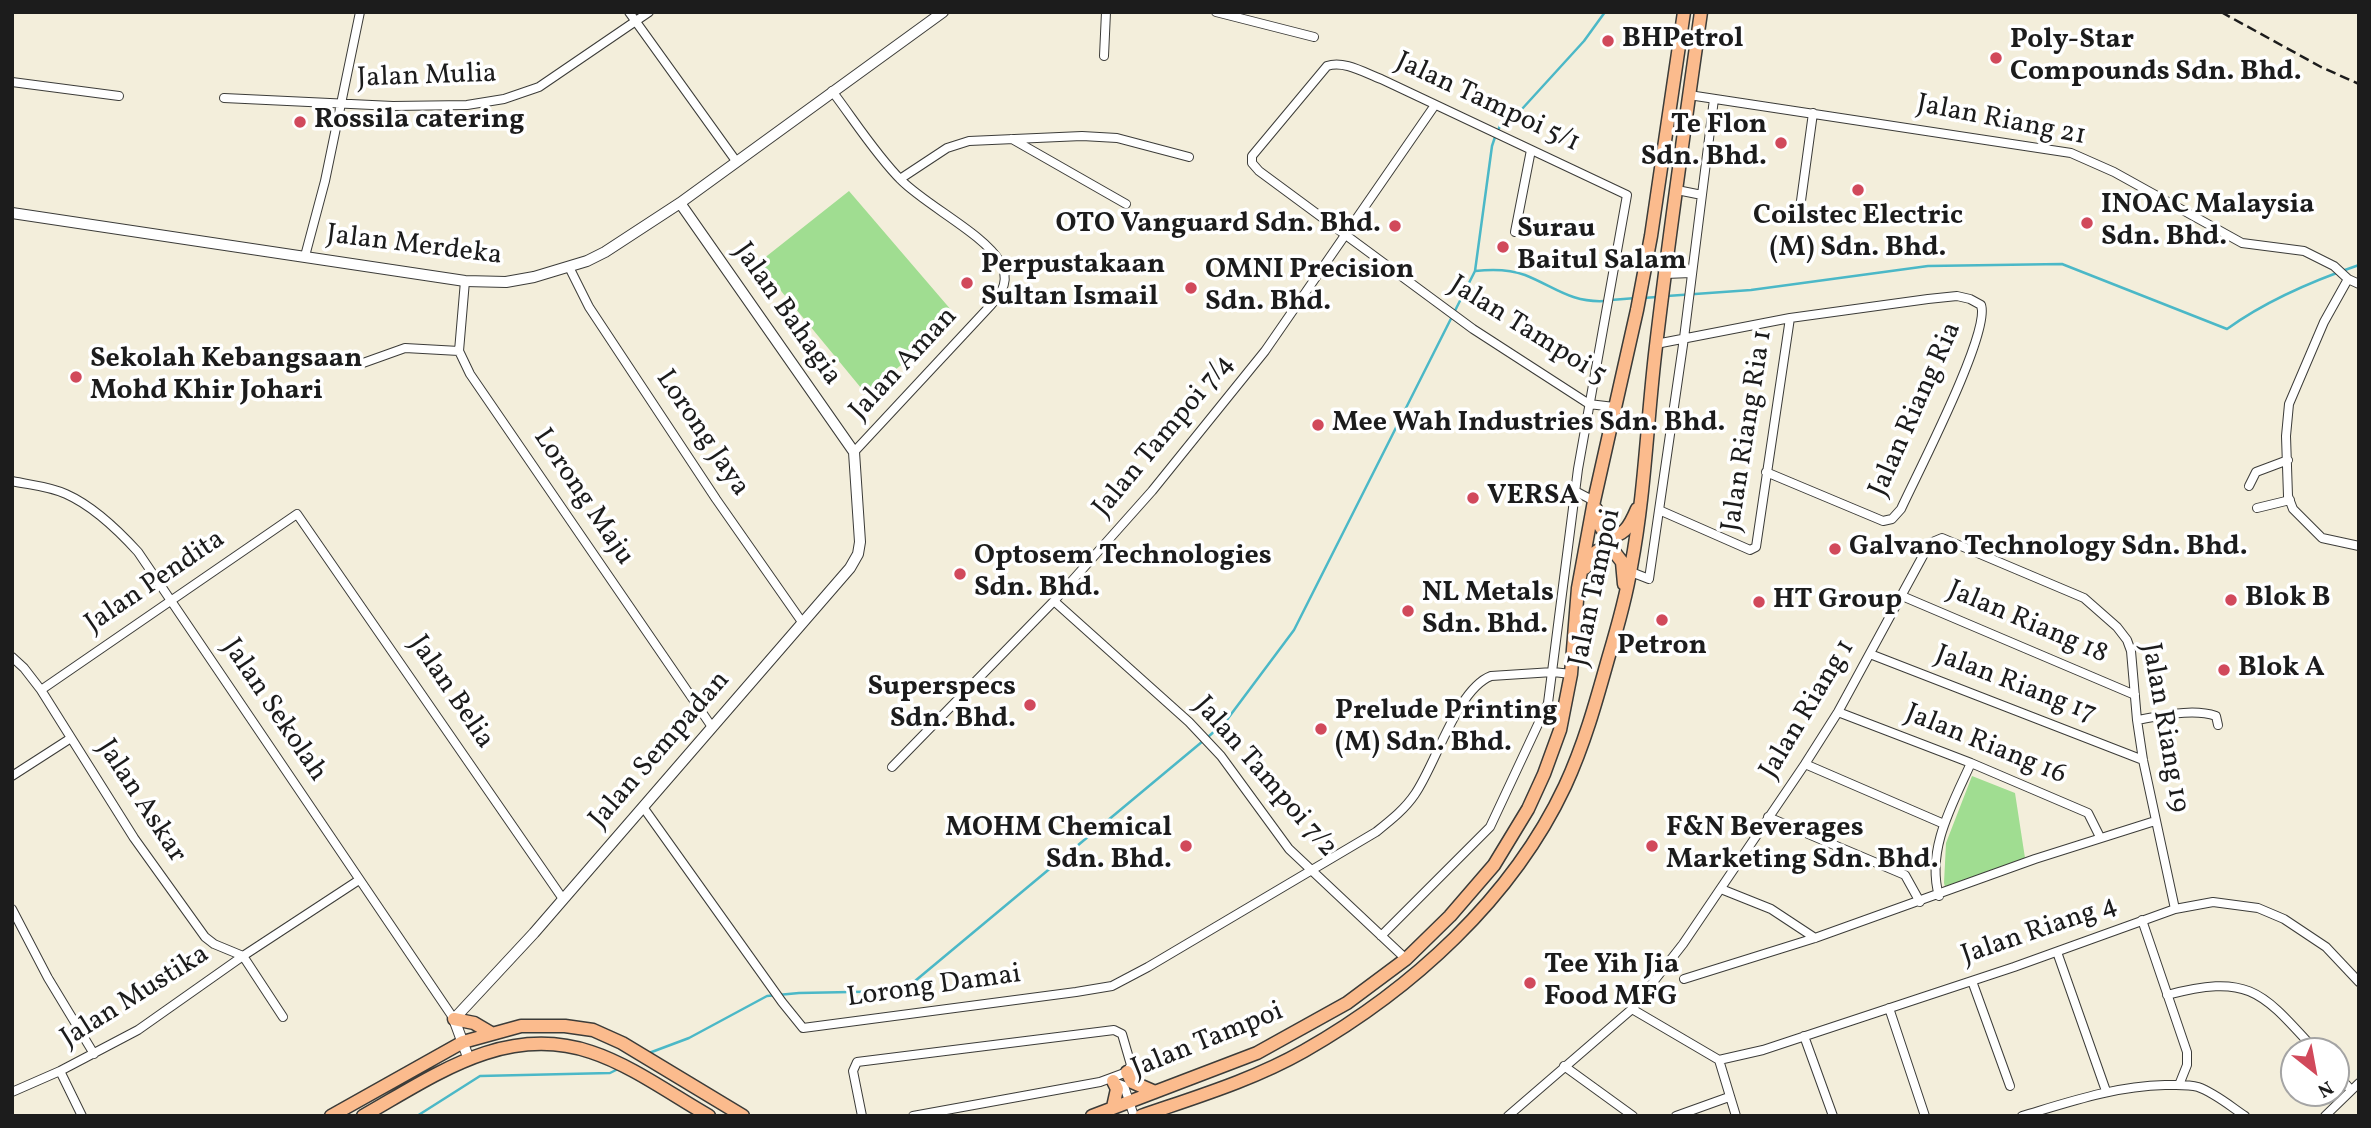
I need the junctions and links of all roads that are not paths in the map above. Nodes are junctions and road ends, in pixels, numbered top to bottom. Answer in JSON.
{"nodes":[{"id":1,"x":360,"y":12,"type":"edge"},
{"id":2,"x":629,"y":12,"type":"edge"},
{"id":3,"x":649,"y":12,"type":"edge"},
{"id":4,"x":943,"y":12,"type":"edge"},
{"id":5,"x":1106,"y":12,"type":"edge"},
{"id":6,"x":1216,"y":12,"type":"edge"},
{"id":7,"x":1684,"y":12,"type":"edge"},
{"id":8,"x":1700,"y":12,"type":"edge"},
{"id":9,"x":636,"y":22,"type":"junction"},
{"id":10,"x":1314,"y":37,"type":"dead end"},
{"id":11,"x":1104,"y":56,"type":"dead end"},
{"id":12,"x":12,"y":82,"type":"edge"},
{"id":13,"x":832,"y":91,"type":"junction"},
{"id":14,"x":1689,"y":94,"type":"junction"},
{"id":15,"x":119,"y":96,"type":"dead end"},
{"id":16,"x":224,"y":98,"type":"dead end"},
{"id":17,"x":1714,"y":99,"type":"junction"},
{"id":18,"x":342,"y":104,"type":"junction"},
{"id":19,"x":1435,"y":105,"type":"junction"},
{"id":20,"x":1813,"y":113,"type":"junction"},
{"id":21,"x":1012,"y":139,"type":"junction"},
{"id":22,"x":1528,"y":148,"type":"junction"},
{"id":23,"x":1189,"y":157,"type":"dead end"},
{"id":24,"x":736,"y":161,"type":"junction"},
{"id":25,"x":1252,"y":163,"type":"joint"},
{"id":26,"x":900,"y":179,"type":"junction"},
{"id":27,"x":1677,"y":190,"type":"junction"},
{"id":28,"x":1702,"y":195,"type":"junction"},
{"id":29,"x":680,"y":203,"type":"junction"},
{"id":30,"x":1126,"y":204,"type":"dead end"},
{"id":31,"x":1800,"y":208,"type":"dead end"},
{"id":32,"x":12,"y":213,"type":"edge"},
{"id":33,"x":1515,"y":232,"type":"dead end"},
{"id":34,"x":1345,"y":236,"type":"junction"},
{"id":35,"x":305,"y":256,"type":"junction"},
{"id":36,"x":569,"y":267,"type":"junction"},
{"id":37,"x":1692,"y":273,"type":"junction"},
{"id":38,"x":1665,"y":274,"type":"junction"},
{"id":39,"x":2346,"y":276,"type":"junction"},
{"id":40,"x":465,"y":281,"type":"junction"},
{"id":41,"x":2359,"y":284,"type":"edge"},
{"id":42,"x":1790,"y":318,"type":"junction"},
{"id":43,"x":1684,"y":338,"type":"junction"},
{"id":44,"x":1656,"y":344,"type":"junction"},
{"id":45,"x":459,"y":351,"type":"junction"},
{"id":46,"x":363,"y":363,"type":"dead end"},
{"id":47,"x":1589,"y":404,"type":"junction"},
{"id":48,"x":1614,"y":407,"type":"junction"},
{"id":49,"x":854,"y":452,"type":"junction"},
{"id":50,"x":2288,"y":460,"type":"junction"},
{"id":51,"x":1766,"y":472,"type":"junction"},
{"id":52,"x":12,"y":481,"type":"edge"},
{"id":53,"x":2249,"y":486,"type":"dead end"},
{"id":54,"x":1575,"y":491,"type":"junction"},
{"id":55,"x":1594,"y":498,"type":"junction"},
{"id":56,"x":2290,"y":500,"type":"junction"},
{"id":57,"x":1640,"y":503,"type":"junction"},
{"id":58,"x":2257,"y":508,"type":"dead end"},
{"id":59,"x":1659,"y":510,"type":"junction"},
{"id":60,"x":298,"y":514,"type":"joint"},
{"id":61,"x":1942,"y":538,"type":"joint"},
{"id":62,"x":2359,"y":546,"type":"edge"},
{"id":63,"x":1631,"y":572,"type":"junction"},
{"id":64,"x":1578,"y":588,"type":"junction"},
{"id":65,"x":1902,"y":596,"type":"junction"},
{"id":66,"x":1623,"y":600,"type":"junction"},
{"id":67,"x":171,"y":601,"type":"junction"},
{"id":68,"x":1054,"y":601,"type":"junction"},
{"id":69,"x":802,"y":622,"type":"junction"},
{"id":70,"x":1870,"y":654,"type":"junction"},
{"id":71,"x":12,"y":657,"type":"edge"},
{"id":72,"x":1553,"y":672,"type":"junction"},
{"id":73,"x":1572,"y":674,"type":"junction"},
{"id":74,"x":41,"y":690,"type":"junction"},
{"id":75,"x":2135,"y":695,"type":"junction"},
{"id":76,"x":1838,"y":712,"type":"junction"},
{"id":77,"x":2137,"y":720,"type":"junction"},
{"id":78,"x":2218,"y":725,"type":"dead end"},
{"id":79,"x":712,"y":727,"type":"junction"},
{"id":80,"x":71,"y":738,"type":"junction"},
{"id":81,"x":2143,"y":760,"type":"junction"},
{"id":82,"x":1971,"y":763,"type":"junction"},
{"id":83,"x":1805,"y":764,"type":"junction"},
{"id":84,"x":892,"y":767,"type":"dead end"},
{"id":85,"x":12,"y":776,"type":"edge"},
{"id":86,"x":643,"y":807,"type":"junction"},
{"id":87,"x":1768,"y":817,"type":"junction"},
{"id":88,"x":2155,"y":821,"type":"junction"},
{"id":89,"x":1944,"y":824,"type":"junction"},
{"id":90,"x":2101,"y":837,"type":"junction"},
{"id":91,"x":1312,"y":871,"type":"junction"},
{"id":92,"x":359,"y":880,"type":"junction"},
{"id":93,"x":1721,"y":889,"type":"junction"},
{"id":94,"x":1939,"y":896,"type":"junction"},
{"id":95,"x":563,"y":900,"type":"junction"},
{"id":96,"x":1920,"y":902,"type":"junction"},
{"id":97,"x":12,"y":909,"type":"edge"},
{"id":98,"x":2175,"y":909,"type":"junction"},
{"id":99,"x":2142,"y":920,"type":"junction"},
{"id":100,"x":21,"y":927,"type":"junction"},
{"id":101,"x":12,"y":932,"type":"edge"},
{"id":102,"x":1381,"y":936,"type":"junction"},
{"id":103,"x":1815,"y":938,"type":"junction"},
{"id":104,"x":2057,"y":952,"type":"junction"},
{"id":105,"x":243,"y":957,"type":"junction"},
{"id":106,"x":1406,"y":959,"type":"junction"},
{"id":107,"x":1684,"y":979,"type":"dead end"},
{"id":108,"x":1972,"y":981,"type":"junction"},
{"id":109,"x":2359,"y":982,"type":"edge"},
{"id":110,"x":2167,"y":995,"type":"junction"},
{"id":111,"x":1889,"y":1007,"type":"junction"},
{"id":112,"x":1632,"y":1009,"type":"junction"},
{"id":113,"x":283,"y":1017,"type":"dead end"},
{"id":114,"x":454,"y":1019,"type":"junction"},
{"id":115,"x":491,"y":1033,"type":"junction"},
{"id":116,"x":1804,"y":1036,"type":"junction"},
{"id":117,"x":2303,"y":1037,"type":"edge"},
{"id":118,"x":463,"y":1042,"type":"junction"},
{"id":119,"x":94,"y":1054,"type":"junction"},
{"id":120,"x":468,"y":1057,"type":"junction"},
{"id":121,"x":1719,"y":1060,"type":"junction"},
{"id":122,"x":1564,"y":1066,"type":"junction"},
{"id":123,"x":60,"y":1071,"type":"junction"},
{"id":124,"x":1128,"y":1072,"type":"junction"},
{"id":125,"x":1106,"y":1082,"type":"junction"},
{"id":126,"x":2359,"y":1083,"type":"edge"},
{"id":127,"x":2179,"y":1085,"type":"junction"},
{"id":128,"x":2010,"y":1086,"type":"dead end"},
{"id":129,"x":2351,"y":1090,"type":"joint"},
{"id":130,"x":2106,"y":1091,"type":"junction"},
{"id":131,"x":12,"y":1092,"type":"edge"},
{"id":132,"x":1155,"y":1092,"type":"junction"},
{"id":133,"x":1729,"y":1097,"type":"junction"},
{"id":134,"x":1129,"y":1101,"type":"junction"},
{"id":135,"x":1113,"y":1107,"type":"junction"},
{"id":136,"x":1168,"y":1107,"type":"junction"},
{"id":137,"x":82,"y":1116,"type":"edge"},
{"id":138,"x":331,"y":1116,"type":"edge"},
{"id":139,"x":363,"y":1116,"type":"edge"},
{"id":140,"x":709,"y":1116,"type":"edge"},
{"id":141,"x":743,"y":1116,"type":"edge"},
{"id":142,"x":862,"y":1116,"type":"edge"},
{"id":143,"x":913,"y":1116,"type":"edge"},
{"id":144,"x":1092,"y":1116,"type":"edge"},
{"id":145,"x":1134,"y":1116,"type":"edge"},
{"id":146,"x":1141,"y":1116,"type":"edge"},
{"id":147,"x":1157,"y":1116,"type":"edge"},
{"id":148,"x":1508,"y":1116,"type":"edge"},
{"id":149,"x":1633,"y":1116,"type":"edge"},
{"id":150,"x":1676,"y":1116,"type":"edge"},
{"id":151,"x":1735,"y":1116,"type":"edge"},
{"id":152,"x":1833,"y":1116,"type":"edge"},
{"id":153,"x":1925,"y":1116,"type":"edge"},
{"id":154,"x":2022,"y":1116,"type":"edge"},
{"id":155,"x":2245,"y":1116,"type":"edge"},
{"id":156,"x":2325,"y":1116,"type":"edge"}],
"edges":[{"from":1,"to":18,"type":"street"},
{"from":2,"to":9,"type":"street"},
{"from":3,"to":9,"type":"street","name":"Jalan Mulia"},
{"from":4,"to":13,"type":"street","name":"Jalan Merdeka"},
{"from":5,"to":11,"type":"street"},
{"from":6,"to":10,"type":"street"},
{"from":7,"to":48,"type":"main road","name":"Jalan Tampoi"},
{"from":8,"to":14,"type":"main road","name":"Jalan Tampoi"},
{"from":9,"to":18,"type":"street","name":"Jalan Mulia"},
{"from":9,"to":24,"type":"street"},
{"from":12,"to":15,"type":"street"},
{"from":13,"to":24,"type":"street","name":"Jalan Merdeka"},
{"from":13,"to":26,"type":"street","name":"Jalan Aman"},
{"from":14,"to":17,"type":"street","name":"Jalan Riang 21"},
{"from":14,"to":27,"type":"main road","name":"Jalan Tampoi"},
{"from":16,"to":18,"type":"street","name":"Jalan Mulia"},
{"from":17,"to":20,"type":"street","name":"Jalan Riang 21"},
{"from":17,"to":28,"type":"street"},
{"from":18,"to":35,"type":"street"},
{"from":19,"to":22,"type":"street","name":"Jalan Tampoi 5/1"},
{"from":19,"to":25,"type":"street","name":"Jalan Tampoi 5/1"},
{"from":19,"to":34,"type":"street","name":"Jalan Tampoi 7/4"},
{"from":20,"to":31,"type":"street"},
{"from":20,"to":39,"type":"street","name":"Jalan Riang 21"},
{"from":21,"to":23,"type":"street"},
{"from":21,"to":26,"type":"street"},
{"from":21,"to":30,"type":"street"},
{"from":22,"to":33,"type":"street"},
{"from":22,"to":47,"type":"street","name":"Jalan Tampoi 5/1"},
{"from":24,"to":29,"type":"street","name":"Jalan Merdeka"},
{"from":25,"to":34,"type":"street","name":"Jalan Tampoi 5"},
{"from":26,"to":49,"type":"street","name":"Jalan Aman"},
{"from":27,"to":28,"type":"street"},
{"from":27,"to":38,"type":"main road","name":"Jalan Tampoi"},
{"from":28,"to":37,"type":"street"},
{"from":29,"to":36,"type":"street","name":"Jalan Merdeka"},
{"from":29,"to":49,"type":"street","name":"Jalan Bahagia"},
{"from":32,"to":35,"type":"street","name":"Jalan Merdeka"},
{"from":34,"to":47,"type":"street","name":"Jalan Tampoi 5"},
{"from":34,"to":68,"type":"street","name":"Jalan Tampoi 7/4"},
{"from":35,"to":40,"type":"street","name":"Jalan Merdeka"},
{"from":36,"to":40,"type":"street","name":"Jalan Merdeka"},
{"from":36,"to":69,"type":"street","name":"Lorong Jaya"},
{"from":37,"to":38,"type":"street"},
{"from":37,"to":43,"type":"street"},
{"from":38,"to":44,"type":"main road","name":"Jalan Tampoi"},
{"from":39,"to":41,"type":"street","name":"Jalan Riang 21"},
{"from":39,"to":50,"type":"street"},
{"from":40,"to":45,"type":"street"},
{"from":42,"to":43,"type":"street","name":"Jalan Riang Ria"},
{"from":42,"to":51,"type":"street","name":"Jalan Riang Ria 1"},
{"from":42,"to":51,"type":"street","name":"Jalan Riang Ria"},
{"from":43,"to":44,"type":"street","name":"Jalan Riang Ria"},
{"from":43,"to":59,"type":"street"},
{"from":44,"to":57,"type":"main road","name":"Jalan Tampoi"},
{"from":45,"to":46,"type":"street"},
{"from":45,"to":79,"type":"street","name":"Lorong Maju"},
{"from":47,"to":48,"type":"street","name":"Jalan Tampoi 5"},
{"from":47,"to":54,"type":"street"},
{"from":48,"to":55,"type":"main road","name":"Jalan Tampoi"},
{"from":49,"to":69,"type":"street","name":"Jalan Sempadan"},
{"from":50,"to":53,"type":"street"},
{"from":50,"to":56,"type":"street"},
{"from":51,"to":59,"type":"street","name":"Jalan Riang Ria 1"},
{"from":52,"to":67,"type":"street","name":"Jalan Sekolah"},
{"from":54,"to":55,"type":"street"},
{"from":54,"to":72,"type":"street"},
{"from":55,"to":57,"type":"main road"},
{"from":55,"to":64,"type":"main road","name":"Jalan Tampoi"},
{"from":56,"to":58,"type":"street"},
{"from":56,"to":62,"type":"street"},
{"from":57,"to":63,"type":"main road","name":"Jalan Tampoi"},
{"from":59,"to":63,"type":"street"},
{"from":60,"to":67,"type":"street","name":"Jalan Pendita"},
{"from":60,"to":95,"type":"street","name":"Jalan Belia"},
{"from":61,"to":65,"type":"street","name":"Jalan Riang 1"},
{"from":61,"to":75,"type":"street","name":"Jalan Riang 19"},
{"from":63,"to":66,"type":"main road","name":"Jalan Tampoi"},
{"from":64,"to":66,"type":"main road"},
{"from":64,"to":73,"type":"main road","name":"Jalan Tampoi"},
{"from":65,"to":70,"type":"street","name":"Jalan Riang 1"},
{"from":65,"to":75,"type":"street","name":"Jalan Riang 18"},
{"from":66,"to":136,"type":"main road","name":"Jalan Tampoi"},
{"from":67,"to":74,"type":"street","name":"Jalan Pendita"},
{"from":67,"to":92,"type":"street","name":"Jalan Sekolah"},
{"from":68,"to":84,"type":"street","name":"Jalan Tampoi 7/4"},
{"from":68,"to":91,"type":"street","name":"Jalan Tampoi 7/2"},
{"from":69,"to":79,"type":"street","name":"Jalan Sempadan"},
{"from":70,"to":76,"type":"street","name":"Jalan Riang 1"},
{"from":70,"to":81,"type":"street","name":"Jalan Riang 17"},
{"from":71,"to":74,"type":"street","name":"Jalan Askar"},
{"from":72,"to":73,"type":"street"},
{"from":72,"to":91,"type":"street"},
{"from":72,"to":102,"type":"street"},
{"from":73,"to":106,"type":"main road","name":"Jalan Tampoi"},
{"from":74,"to":80,"type":"street","name":"Jalan Askar"},
{"from":75,"to":77,"type":"street","name":"Jalan Riang 19"},
{"from":76,"to":82,"type":"street","name":"Jalan Riang 16"},
{"from":76,"to":83,"type":"street","name":"Jalan Riang 1"},
{"from":77,"to":78,"type":"street"},
{"from":77,"to":81,"type":"street","name":"Jalan Riang 19"},
{"from":79,"to":86,"type":"street","name":"Jalan Sempadan"},
{"from":80,"to":85,"type":"street"},
{"from":80,"to":105,"type":"street","name":"Jalan Askar"},
{"from":81,"to":88,"type":"street","name":"Jalan Riang 19"},
{"from":82,"to":89,"type":"street"},
{"from":82,"to":90,"type":"street","name":"Jalan Riang 16"},
{"from":83,"to":87,"type":"street","name":"Jalan Riang 1"},
{"from":83,"to":89,"type":"street"},
{"from":86,"to":91,"type":"street","name":"Lorong Damai"},
{"from":86,"to":95,"type":"street","name":"Jalan Sempadan"},
{"from":87,"to":93,"type":"street","name":"Jalan Riang 1"},
{"from":87,"to":96,"type":"street"},
{"from":88,"to":90,"type":"street"},
{"from":88,"to":98,"type":"street","name":"Jalan Riang 19"},
{"from":89,"to":94,"type":"street"},
{"from":90,"to":94,"type":"street"},
{"from":91,"to":102,"type":"street","name":"Jalan Tampoi 7/2"},
{"from":92,"to":105,"type":"street"},
{"from":92,"to":114,"type":"street","name":"Jalan Sekolah"},
{"from":93,"to":103,"type":"street"},
{"from":93,"to":112,"type":"street","name":"Jalan Riang 1"},
{"from":94,"to":96,"type":"street"},
{"from":95,"to":114,"type":"street","name":"Jalan Sempadan"},
{"from":96,"to":103,"type":"street"},
{"from":97,"to":100,"type":"street"},
{"from":98,"to":99,"type":"street","name":"Jalan Riang 4"},
{"from":98,"to":109,"type":"street","name":"Jalan Riang 4"},
{"from":99,"to":104,"type":"street","name":"Jalan Riang 4"},
{"from":99,"to":110,"type":"street"},
{"from":100,"to":101,"type":"street"},
{"from":100,"to":119,"type":"street"},
{"from":102,"to":106,"type":"street","name":"Jalan Tampoi 7/2"},
{"from":103,"to":107,"type":"street"},
{"from":104,"to":108,"type":"street","name":"Jalan Riang 4"},
{"from":104,"to":130,"type":"street"},
{"from":105,"to":113,"type":"street"},
{"from":105,"to":119,"type":"street","name":"Jalan Mustika"},
{"from":106,"to":132,"type":"main road","name":"Jalan Tampoi"},
{"from":108,"to":111,"type":"street","name":"Jalan Riang 4"},
{"from":108,"to":128,"type":"street"},
{"from":110,"to":117,"type":"street"},
{"from":110,"to":127,"type":"street"},
{"from":111,"to":116,"type":"street","name":"Jalan Riang 4"},
{"from":111,"to":153,"type":"street"},
{"from":112,"to":121,"type":"street"},
{"from":112,"to":122,"type":"street","name":"Jalan Riang 1"},
{"from":114,"to":115,"type":"main road"},
{"from":114,"to":118,"type":"street"},
{"from":115,"to":118,"type":"main road"},
{"from":115,"to":141,"type":"main road"},
{"from":116,"to":121,"type":"street","name":"Jalan Riang 4"},
{"from":116,"to":152,"type":"street"},
{"from":118,"to":120,"type":"street"},
{"from":118,"to":138,"type":"main road"},
{"from":119,"to":123,"type":"street","name":"Jalan Mustika"},
{"from":120,"to":139,"type":"main road"},
{"from":120,"to":140,"type":"main road"},
{"from":121,"to":133,"type":"street"},
{"from":122,"to":148,"type":"street","name":"Jalan Riang 1"},
{"from":122,"to":149,"type":"street"},
{"from":123,"to":131,"type":"street","name":"Jalan Mustika"},
{"from":123,"to":137,"type":"street"},
{"from":124,"to":125,"type":"street"},
{"from":124,"to":132,"type":"main road"},
{"from":124,"to":142,"type":"street"},
{"from":125,"to":134,"type":"street"},
{"from":125,"to":135,"type":"main road"},
{"from":125,"to":143,"type":"street"},
{"from":126,"to":129,"type":"street"},
{"from":127,"to":130,"type":"street"},
{"from":127,"to":155,"type":"street"},
{"from":129,"to":156,"type":"street"},
{"from":130,"to":154,"type":"street"},
{"from":132,"to":134,"type":"main road","name":"Jalan Tampoi"},
{"from":133,"to":150,"type":"street"},
{"from":133,"to":151,"type":"street"},
{"from":134,"to":135,"type":"main road","name":"Jalan Tampoi"},
{"from":134,"to":145,"type":"street"},
{"from":135,"to":144,"type":"main road","name":"Jalan Tampoi"},
{"from":136,"to":146,"type":"main road","name":"Jalan Tampoi"},
{"from":136,"to":147,"type":"main road"}]}
